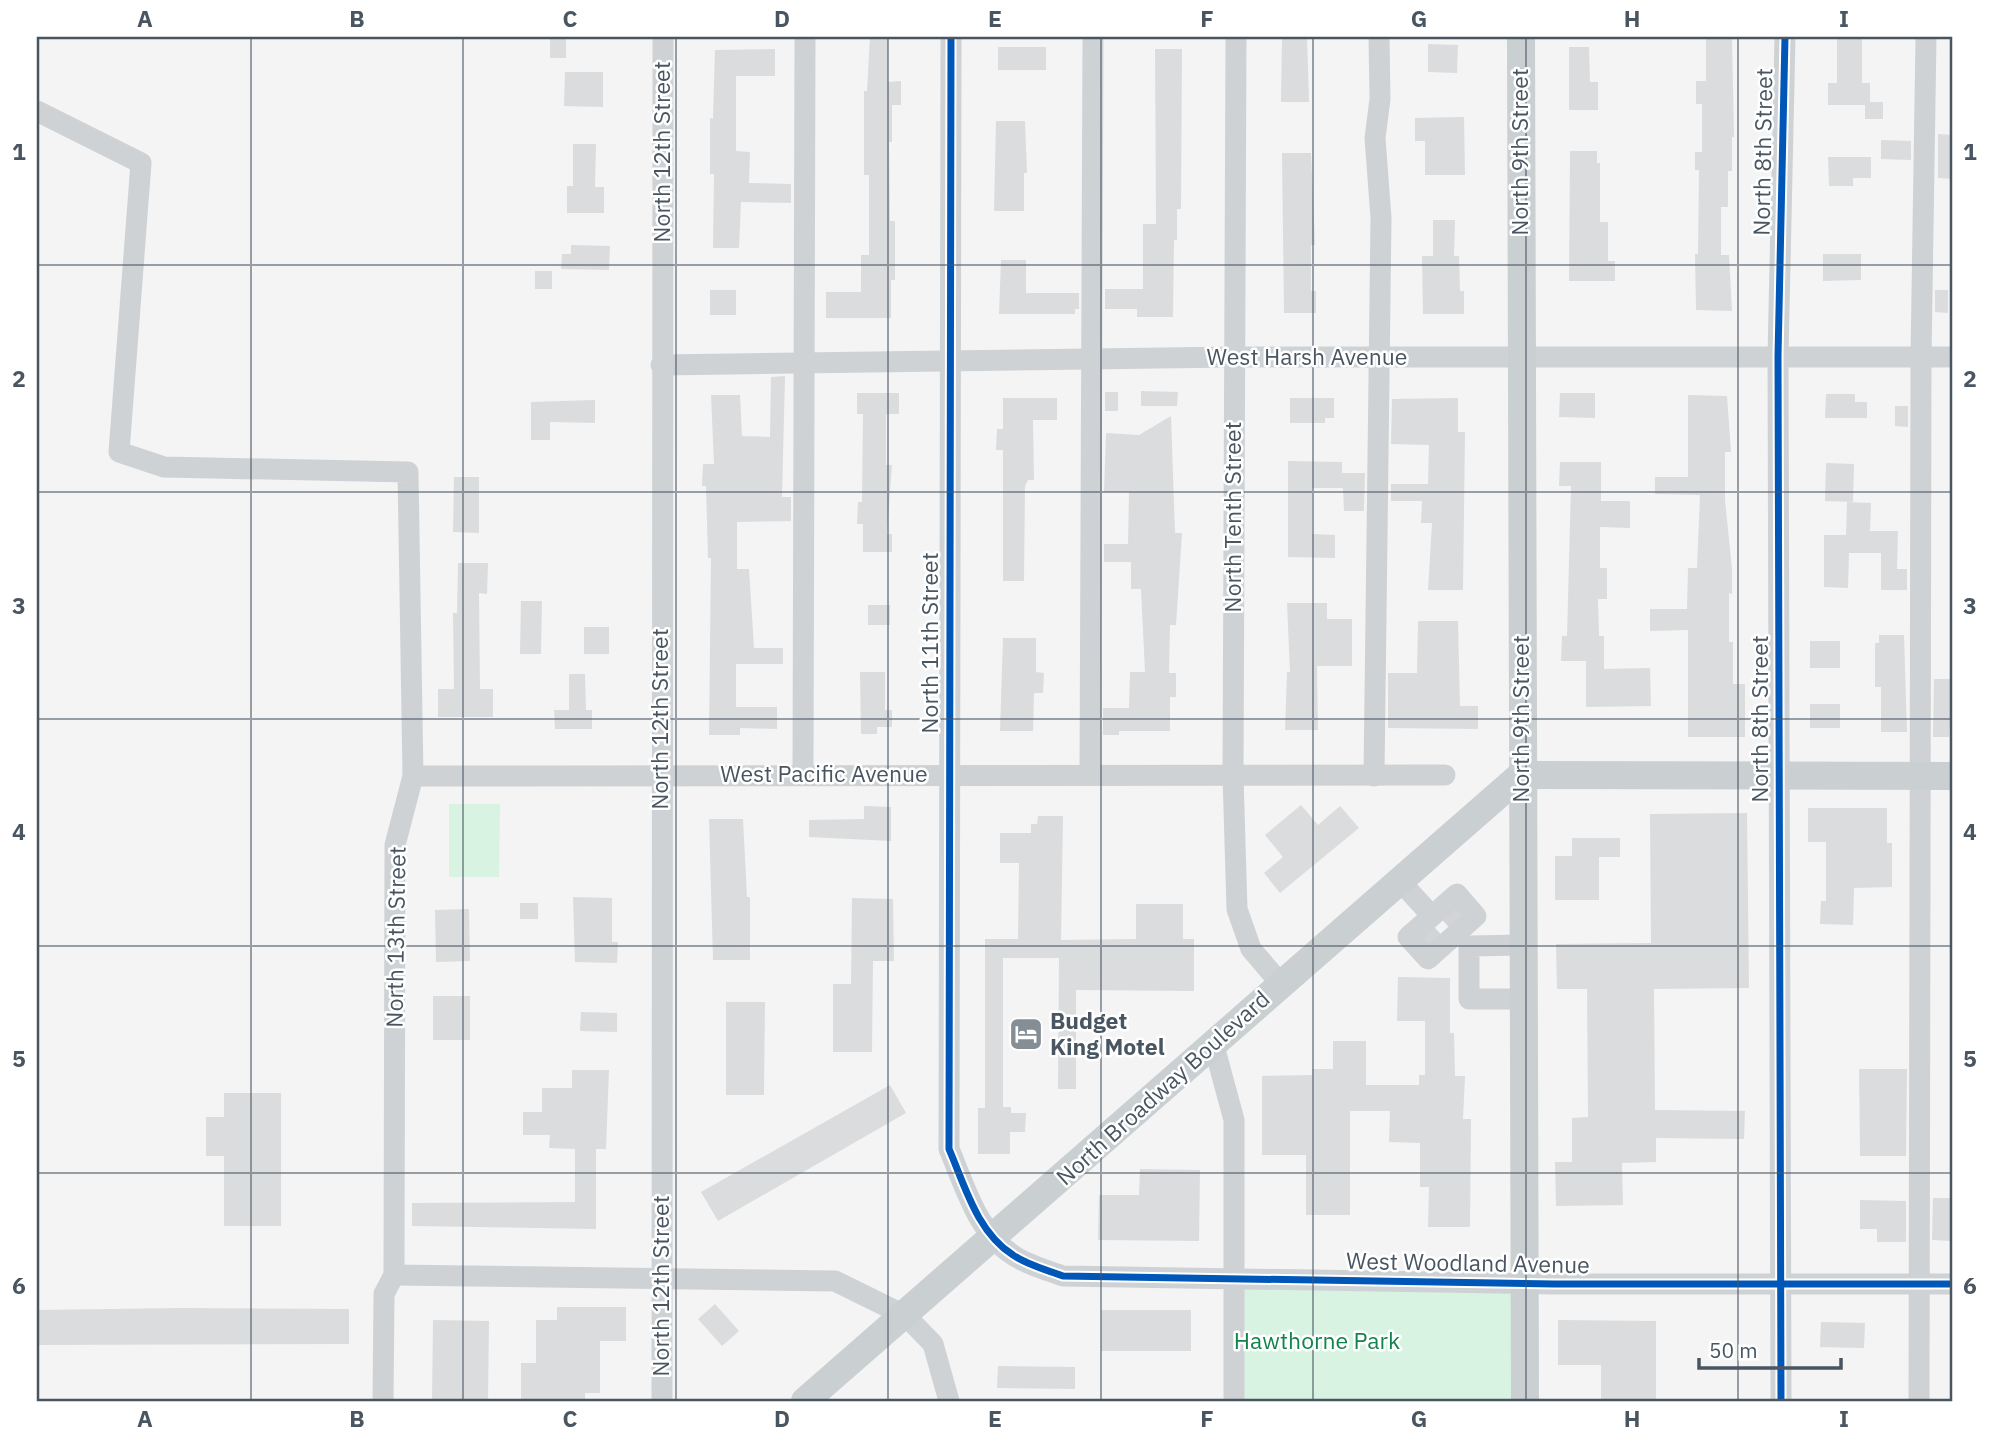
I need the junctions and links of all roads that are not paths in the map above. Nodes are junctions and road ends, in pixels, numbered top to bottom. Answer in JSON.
{"nodes":[{"id":1,"x":663,"y":37,"type":"edge"},
{"id":2,"x":805,"y":37,"type":"edge"},
{"id":3,"x":951,"y":37,"type":"edge"},
{"id":4,"x":1093,"y":37,"type":"edge"},
{"id":5,"x":1237,"y":37,"type":"edge"},
{"id":6,"x":1379,"y":37,"type":"edge"},
{"id":7,"x":1521,"y":37,"type":"edge"},
{"id":8,"x":1785,"y":37,"type":"edge"},
{"id":9,"x":1926,"y":37,"type":"edge"},
{"id":10,"x":37,"y":111,"type":"edge"},
{"id":11,"x":1779,"y":356,"type":"junction"},
{"id":12,"x":1233,"y":357,"type":"junction"},
{"id":13,"x":1380,"y":357,"type":"junction"},
{"id":14,"x":1520,"y":357,"type":"junction"},
{"id":15,"x":1921,"y":357,"type":"junction"},
{"id":16,"x":1952,"y":357,"type":"edge"},
{"id":17,"x":1091,"y":358,"type":"junction"},
{"id":18,"x":950,"y":360,"type":"junction"},
{"id":19,"x":806,"y":362,"type":"junction"},
{"id":20,"x":661,"y":365,"type":"junction"},
{"id":21,"x":660,"y":774,"type":"junction"},
{"id":22,"x":803,"y":774,"type":"junction"},
{"id":23,"x":949,"y":775,"type":"junction"},
{"id":24,"x":1090,"y":775,"type":"junction"},
{"id":25,"x":1445,"y":775,"type":"dead end"},
{"id":26,"x":1521,"y":775,"type":"junction"},
{"id":27,"x":413,"y":776,"type":"junction"},
{"id":28,"x":1233,"y":776,"type":"junction"},
{"id":29,"x":1374,"y":776,"type":"junction"},
{"id":30,"x":1779,"y":776,"type":"junction"},
{"id":31,"x":1919,"y":776,"type":"junction"},
{"id":32,"x":1952,"y":776,"type":"edge"},
{"id":33,"x":1400,"y":881,"type":"junction"},
{"id":34,"x":1444,"y":929,"type":"junction"},
{"id":35,"x":1522,"y":945,"type":"junction"},
{"id":36,"x":1281,"y":984,"type":"junction"},
{"id":37,"x":1523,"y":999,"type":"junction"},
{"id":38,"x":1214,"y":1046,"type":"junction"},
{"id":39,"x":993,"y":1238,"type":"junction"},
{"id":40,"x":394,"y":1275,"type":"junction"},
{"id":41,"x":661,"y":1276,"type":"junction"},
{"id":42,"x":1234,"y":1278,"type":"junction"},
{"id":43,"x":1526,"y":1283,"type":"junction"},
{"id":44,"x":1780,"y":1284,"type":"junction"},
{"id":45,"x":1919,"y":1284,"type":"junction"},
{"id":46,"x":1952,"y":1284,"type":"edge"},
{"id":47,"x":906,"y":1316,"type":"junction"},
{"id":48,"x":383,"y":1401,"type":"edge"},
{"id":49,"x":662,"y":1401,"type":"edge"},
{"id":50,"x":805,"y":1401,"type":"edge"},
{"id":51,"x":950,"y":1401,"type":"edge"},
{"id":52,"x":1234,"y":1401,"type":"edge"},
{"id":53,"x":1525,"y":1401,"type":"edge"},
{"id":54,"x":1781,"y":1401,"type":"edge"},
{"id":55,"x":1919,"y":1401,"type":"edge"}],
"edges":[{"from":1,"to":20,"type":"street","name":"North 12th Street"},
{"from":2,"to":19,"type":"street"},
{"from":3,"to":18,"type":"street","name":"North 11th Street"},
{"from":4,"to":17,"type":"street"},
{"from":5,"to":12,"type":"street","name":"North Tenth Street"},
{"from":6,"to":13,"type":"street"},
{"from":7,"to":14,"type":"main road","name":"North 9th Street"},
{"from":8,"to":11,"type":"street","name":"North 8th Street"},
{"from":9,"to":15,"type":"street"},
{"from":10,"to":27,"type":"street","name":"North 13th Street"},
{"from":11,"to":14,"type":"street","name":"West Harsh Avenue"},
{"from":11,"to":15,"type":"street","name":"West Harsh Avenue"},
{"from":11,"to":30,"type":"street","name":"North 8th Street"},
{"from":12,"to":13,"type":"street","name":"West Harsh Avenue"},
{"from":12,"to":17,"type":"street","name":"West Harsh Avenue"},
{"from":12,"to":28,"type":"street","name":"North Tenth Street"},
{"from":13,"to":14,"type":"street","name":"West Harsh Avenue"},
{"from":13,"to":29,"type":"street"},
{"from":14,"to":26,"type":"main road","name":"North 9th Street"},
{"from":15,"to":16,"type":"street","name":"West Harsh Avenue"},
{"from":15,"to":31,"type":"street"},
{"from":17,"to":18,"type":"street","name":"West Harsh Avenue"},
{"from":17,"to":24,"type":"street"},
{"from":18,"to":19,"type":"street","name":"West Harsh Avenue"},
{"from":18,"to":23,"type":"street","name":"North 11th Street"},
{"from":19,"to":20,"type":"street","name":"West Harsh Avenue"},
{"from":19,"to":22,"type":"street"},
{"from":20,"to":21,"type":"street","name":"North 12th Street"},
{"from":21,"to":22,"type":"street","name":"West Pacific Avenue"},
{"from":21,"to":27,"type":"street","name":"West Pacific Avenue"},
{"from":21,"to":41,"type":"street","name":"North 12th Street"},
{"from":22,"to":23,"type":"street","name":"West Pacific Avenue"},
{"from":23,"to":24,"type":"street","name":"West Pacific Avenue"},
{"from":23,"to":39,"type":"street","name":"North 11th Street"},
{"from":24,"to":28,"type":"street","name":"West Pacific Avenue"},
{"from":25,"to":29,"type":"street","name":"West Pacific Avenue"},
{"from":26,"to":30,"type":"main road"},
{"from":26,"to":33,"type":"main road","name":"North Broadway Boulevard"},
{"from":26,"to":35,"type":"main road","name":"North 9th Street"},
{"from":27,"to":40,"type":"street","name":"North 13th Street"},
{"from":28,"to":29,"type":"street","name":"West Pacific Avenue"},
{"from":28,"to":36,"type":"street","name":"North Tenth Street"},
{"from":30,"to":31,"type":"main road"},
{"from":30,"to":44,"type":"street","name":"North 8th Street"},
{"from":31,"to":32,"type":"main road"},
{"from":31,"to":45,"type":"street"},
{"from":33,"to":34,"type":"street"},
{"from":33,"to":36,"type":"main road","name":"North Broadway Boulevard"},
{"from":34,"to":35,"type":"street"},
{"from":34,"to":37,"type":"street"},
{"from":35,"to":37,"type":"main road","name":"North 9th Street"},
{"from":36,"to":38,"type":"main road","name":"North Broadway Boulevard"},
{"from":37,"to":43,"type":"main road","name":"North 9th Street"},
{"from":38,"to":39,"type":"main road","name":"North Broadway Boulevard"},
{"from":38,"to":42,"type":"street"},
{"from":39,"to":42,"type":"street","name":"West Woodland Avenue"},
{"from":39,"to":47,"type":"main road","name":"North Broadway Boulevard"},
{"from":40,"to":41,"type":"street"},
{"from":40,"to":48,"type":"street","name":"North 13th Street"},
{"from":41,"to":47,"type":"street"},
{"from":41,"to":49,"type":"street","name":"North 12th Street"},
{"from":42,"to":43,"type":"street","name":"West Woodland Avenue"},
{"from":42,"to":52,"type":"street"},
{"from":43,"to":44,"type":"street","name":"West Woodland Avenue"},
{"from":43,"to":53,"type":"main road","name":"North 9th Street"},
{"from":44,"to":45,"type":"street","name":"West Woodland Avenue"},
{"from":44,"to":54,"type":"street","name":"North 8th Street"},
{"from":45,"to":46,"type":"street","name":"West Woodland Avenue"},
{"from":45,"to":55,"type":"street"},
{"from":47,"to":50,"type":"main road","name":"North Broadway Boulevard"},
{"from":47,"to":51,"type":"street"}]}
